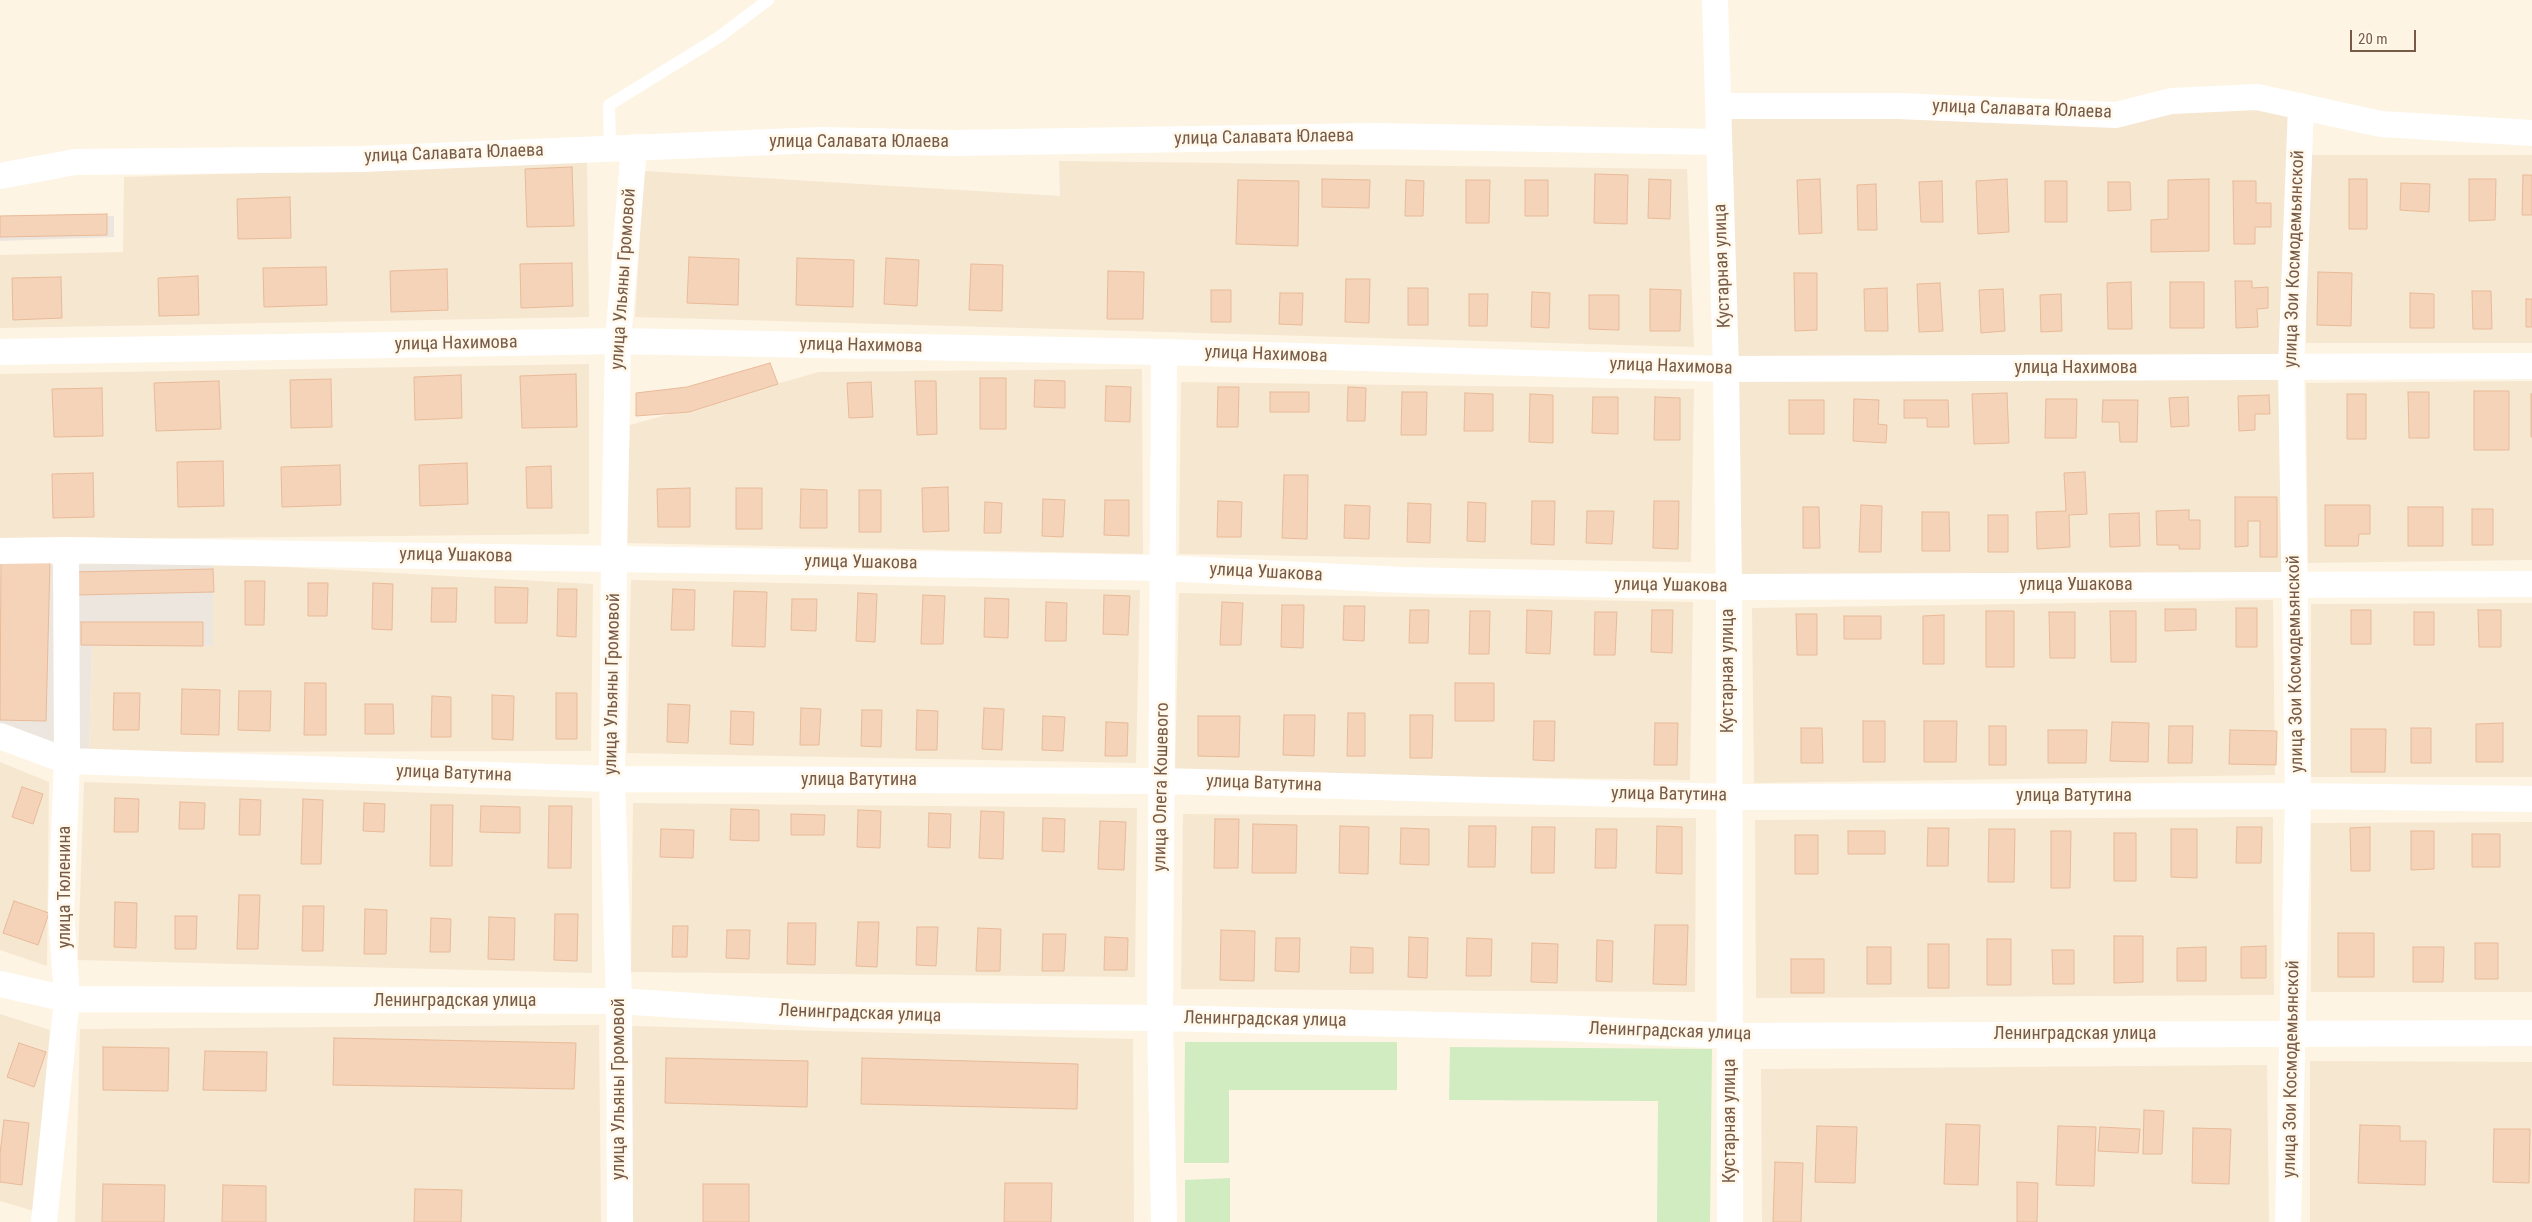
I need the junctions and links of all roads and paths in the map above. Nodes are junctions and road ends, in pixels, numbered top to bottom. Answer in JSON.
{"nodes":[{"id":1,"x":768,"y":0,"type":"edge"},
{"id":2,"x":1715,"y":0,"type":"edge"},
{"id":3,"x":1718,"y":106,"type":"junction"},
{"id":4,"x":2301,"y":106,"type":"junction"},
{"id":5,"x":2532,"y":133,"type":"edge"},
{"id":6,"x":1719,"y":142,"type":"junction"},
{"id":7,"x":622,"y":147,"type":"junction"},
{"id":8,"x":0,"y":176,"type":"edge"},
{"id":9,"x":618,"y":341,"type":"junction"},
{"id":10,"x":0,"y":352,"type":"edge"},
{"id":11,"x":1164,"y":352,"type":"junction"},
{"id":12,"x":2532,"y":366,"type":"edge"},
{"id":13,"x":2291,"y":367,"type":"junction"},
{"id":14,"x":1726,"y":369,"type":"junction"},
{"id":15,"x":66,"y":550,"type":"junction"},
{"id":16,"x":0,"y":551,"type":"edge"},
{"id":17,"x":614,"y":559,"type":"junction"},
{"id":18,"x":1164,"y":568,"type":"junction"},
{"id":19,"x":2295,"y":584,"type":"junction"},
{"id":20,"x":2532,"y":584,"type":"edge"},
{"id":21,"x":1729,"y":588,"type":"junction"},
{"id":22,"x":0,"y":736,"type":"edge"},
{"id":23,"x":67,"y":761,"type":"junction"},
{"id":24,"x":612,"y":779,"type":"junction"},
{"id":25,"x":1162,"y":781,"type":"junction"},
{"id":26,"x":2298,"y":796,"type":"junction"},
{"id":27,"x":1728,"y":797,"type":"junction"},
{"id":28,"x":2532,"y":799,"type":"edge"},
{"id":29,"x":0,"y":984,"type":"edge"},
{"id":30,"x":67,"y":999,"type":"junction"},
{"id":31,"x":619,"y":1002,"type":"junction"},
{"id":32,"x":1160,"y":1018,"type":"junction"},
{"id":33,"x":2293,"y":1033,"type":"junction"},
{"id":34,"x":2532,"y":1033,"type":"edge"},
{"id":35,"x":1731,"y":1036,"type":"junction"},
{"id":36,"x":44,"y":1222,"type":"edge"},
{"id":37,"x":620,"y":1222,"type":"edge"},
{"id":38,"x":1164,"y":1222,"type":"edge"},
{"id":39,"x":1730,"y":1222,"type":"edge"},
{"id":40,"x":2288,"y":1222,"type":"edge"}],
"edges":[{"from":1,"to":7,"type":"lane"},
{"from":2,"to":3,"type":"street","name":"Кустарная улица"},
{"from":3,"to":4,"type":"street","name":"улица Салавата Юлаева"},
{"from":3,"to":6,"type":"street","name":"Кустарная улица"},
{"from":4,"to":5,"type":"street","name":"улица Салавата Юлаева"},
{"from":4,"to":13,"type":"street","name":"улица Зои Космодемьянской"},
{"from":6,"to":7,"type":"street","name":"улица Салавата Юлаева"},
{"from":6,"to":14,"type":"street","name":"Кустарная улица"},
{"from":7,"to":8,"type":"street","name":"улица Салавата Юлаева"},
{"from":7,"to":9,"type":"street","name":"улица Ульяны Громовой"},
{"from":9,"to":10,"type":"street","name":"улица Нахимова"},
{"from":9,"to":11,"type":"street","name":"улица Нахимова"},
{"from":9,"to":17,"type":"street","name":"улица Ульяны Громовой"},
{"from":11,"to":14,"type":"street","name":"улица Нахимова"},
{"from":11,"to":18,"type":"street","name":"улица Олега Кошевого"},
{"from":12,"to":13,"type":"street","name":"улица Нахимова"},
{"from":13,"to":14,"type":"street","name":"улица Нахимова"},
{"from":13,"to":19,"type":"street","name":"улица Зои Космодемьянской"},
{"from":14,"to":21,"type":"street","name":"Кустарная улица"},
{"from":15,"to":16,"type":"street","name":"улица Ушакова"},
{"from":15,"to":17,"type":"street","name":"улица Ушакова"},
{"from":15,"to":23,"type":"street","name":"улица Тюленина"},
{"from":17,"to":18,"type":"street","name":"улица Ушакова"},
{"from":17,"to":24,"type":"street","name":"улица Ульяны Громовой"},
{"from":18,"to":21,"type":"street","name":"улица Ушакова"},
{"from":18,"to":25,"type":"street","name":"улица Олега Кошевого"},
{"from":19,"to":20,"type":"street","name":"улица Ушакова"},
{"from":19,"to":21,"type":"street","name":"улица Ушакова"},
{"from":19,"to":26,"type":"street","name":"улица Зои Космодемьянской"},
{"from":21,"to":27,"type":"street","name":"Кустарная улица"},
{"from":22,"to":23,"type":"street","name":"улица Ватутина"},
{"from":23,"to":24,"type":"street","name":"улица Ватутина"},
{"from":23,"to":30,"type":"street","name":"улица Тюленина"},
{"from":24,"to":25,"type":"street","name":"улица Ватутина"},
{"from":24,"to":31,"type":"street","name":"улица Ульяны Громовой"},
{"from":25,"to":27,"type":"street","name":"улица Ватутина"},
{"from":25,"to":32,"type":"street","name":"улица Олега Кошевого"},
{"from":26,"to":27,"type":"street","name":"улица Ватутина"},
{"from":26,"to":28,"type":"street","name":"улица Ватутина"},
{"from":26,"to":33,"type":"street","name":"улица Зои Космодемьянской"},
{"from":27,"to":35,"type":"street","name":"Кустарная улица"},
{"from":29,"to":30,"type":"street","name":"Ленинградская улица"},
{"from":30,"to":31,"type":"street","name":"Ленинградская улица"},
{"from":30,"to":36,"type":"street","name":"улица Тюленина"},
{"from":31,"to":32,"type":"street","name":"Ленинградская улица"},
{"from":31,"to":37,"type":"street","name":"улица Ульяны Громовой"},
{"from":32,"to":35,"type":"street","name":"Ленинградская улица"},
{"from":32,"to":38,"type":"street","name":"улица Олега Кошевого"},
{"from":33,"to":34,"type":"street","name":"Ленинградская улица"},
{"from":33,"to":35,"type":"street","name":"Ленинградская улица"},
{"from":33,"to":40,"type":"street","name":"улица Зои Космодемьянской"},
{"from":35,"to":39,"type":"street","name":"Кустарная улица"}]}
